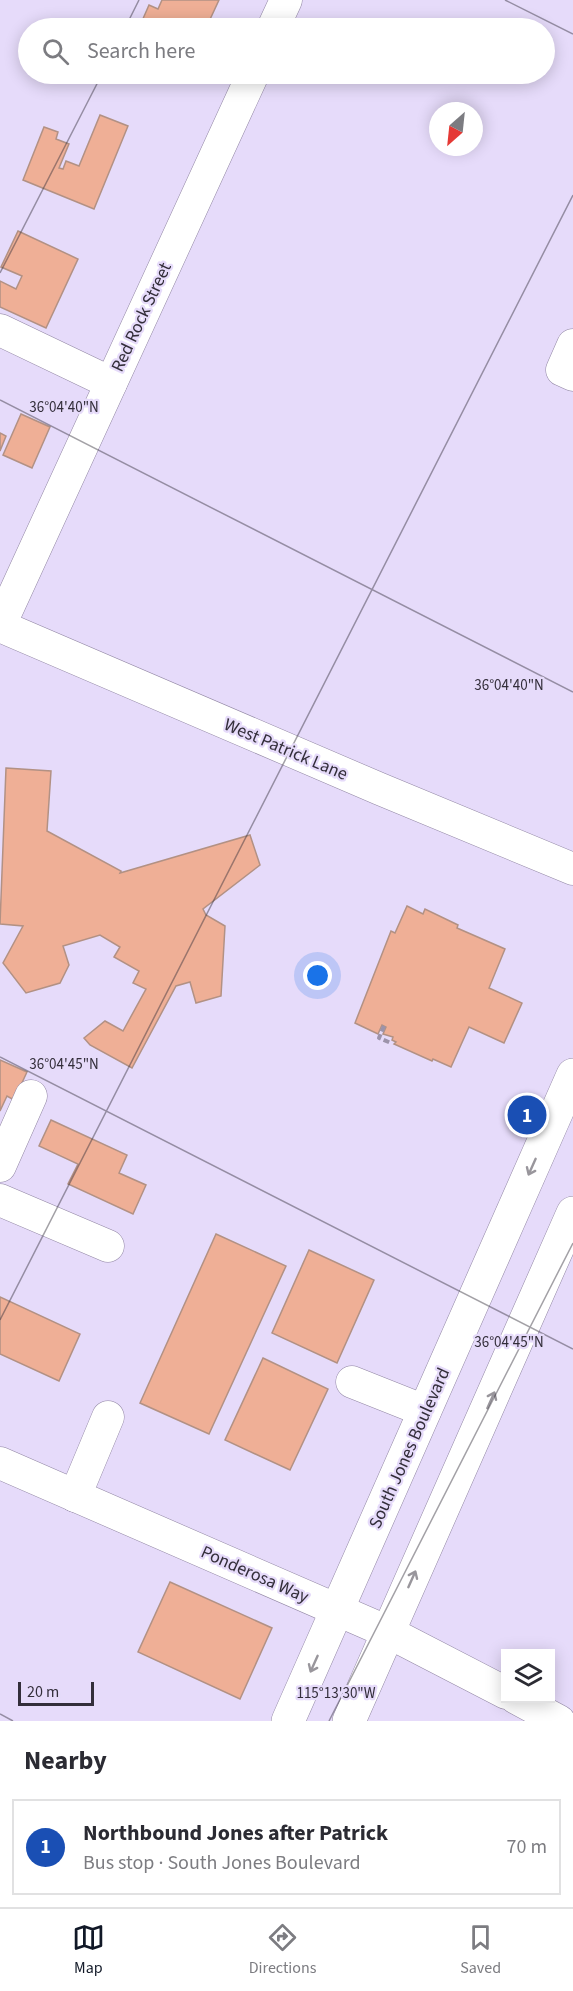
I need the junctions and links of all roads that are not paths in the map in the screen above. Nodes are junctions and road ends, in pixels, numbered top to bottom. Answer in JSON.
{"nodes":[{"id":1,"x":286,"y":0,"type":"edge"},
{"id":2,"x":278,"y":18,"type":"edge"},
{"id":3,"x":248,"y":84,"type":"edge"},
{"id":4,"x":0,"y":330,"type":"edge"},
{"id":5,"x":573,"y":345,"type":"edge"},
{"id":6,"x":573,"y":375,"type":"edge"},
{"id":7,"x":111,"y":383,"type":"junction"},
{"id":8,"x":0,"y":626,"type":"edge"},
{"id":9,"x":573,"y":869,"type":"edge"},
{"id":10,"x":573,"y":1075,"type":"edge"},
{"id":11,"x":31,"y":1096,"type":"dead end"},
{"id":12,"x":0,"y":1166,"type":"edge"},
{"id":13,"x":0,"y":1200,"type":"edge"},
{"id":14,"x":573,"y":1213,"type":"edge"},
{"id":15,"x":108,"y":1246,"type":"dead end"},
{"id":16,"x":352,"y":1382,"type":"dead end"},
{"id":17,"x":425,"y":1412,"type":"junction"},
{"id":18,"x":108,"y":1417,"type":"dead end"},
{"id":19,"x":1,"y":1465,"type":"edge"},
{"id":20,"x":75,"y":1496,"type":"junction"},
{"id":21,"x":337,"y":1610,"type":"junction"},
{"id":22,"x":388,"y":1632,"type":"junction"},
{"id":23,"x":501,"y":1690,"type":"edge"},
{"id":24,"x":525,"y":1703,"type":"edge"},
{"id":25,"x":288,"y":1721,"type":"edge"},
{"id":26,"x":349,"y":1721,"type":"edge"},
{"id":27,"x":559,"y":1721,"type":"edge"}],
"edges":[{"from":1,"to":2,"type":"street"},
{"from":3,"to":7,"type":"street","name":"Red Rock Street"},
{"from":4,"to":7,"type":"street"},
{"from":5,"to":6,"type":"street"},
{"from":7,"to":8,"type":"street","name":"Red Rock Street"},
{"from":8,"to":9,"type":"street","name":"West Patrick Lane"},
{"from":10,"to":17,"type":"main road","name":"South Jones Boulevard","one_way":true},
{"from":11,"to":12,"type":"street"},
{"from":13,"to":15,"type":"street"},
{"from":22,"to":14,"type":"main road","one_way":true},
{"from":16,"to":17,"type":"street"},
{"from":17,"to":21,"type":"main road","name":"South Jones Boulevard"},
{"from":18,"to":20,"type":"street"},
{"from":19,"to":20,"type":"street","name":"Ponderosa Way"},
{"from":20,"to":21,"type":"street","name":"Ponderosa Way"},
{"from":21,"to":22,"type":"street","name":"Ponderosa Way"},
{"from":21,"to":25,"type":"main road","name":"South Jones Boulevard","one_way":true},
{"from":22,"to":23,"type":"street","name":"Ponderosa Way"},
{"from":22,"to":26,"type":"main road"},
{"from":24,"to":27,"type":"street"}]}
